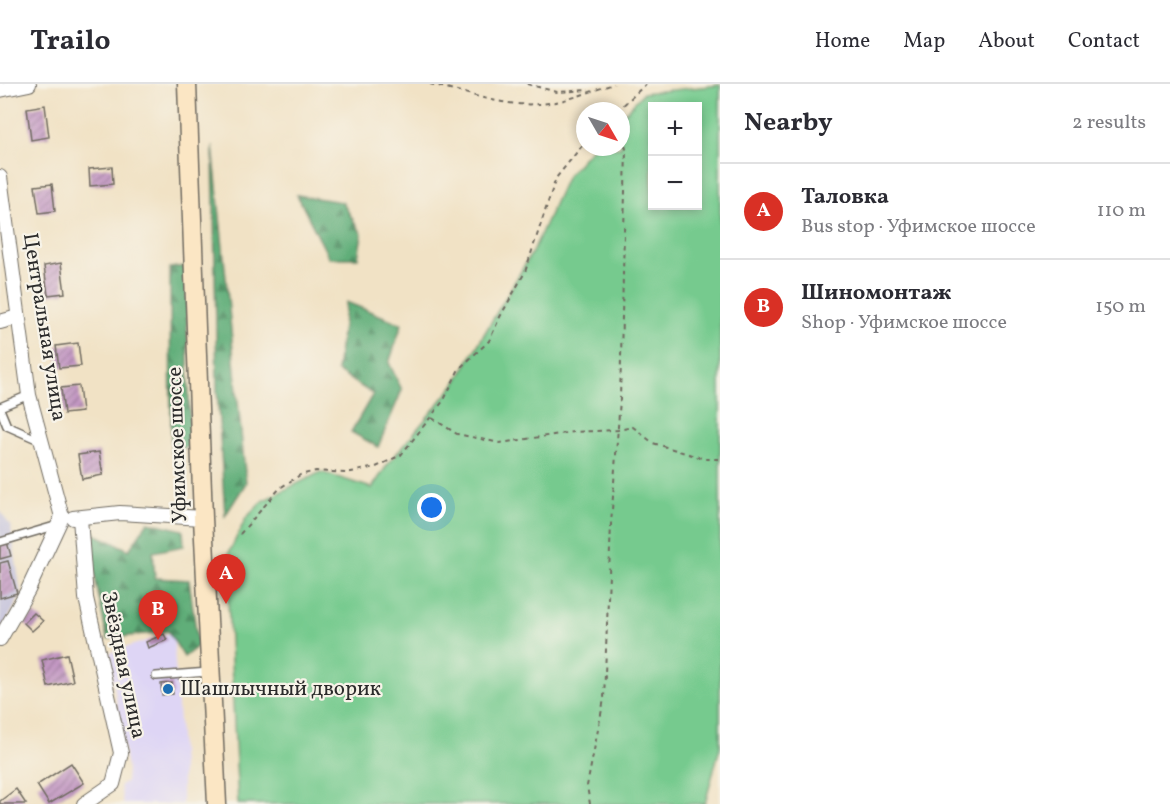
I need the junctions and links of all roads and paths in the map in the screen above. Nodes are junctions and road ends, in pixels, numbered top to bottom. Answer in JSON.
{"nodes":[{"id":1,"x":29,"y":84,"type":"edge"},
{"id":2,"x":187,"y":84,"type":"edge"},
{"id":3,"x":430,"y":84,"type":"edge"},
{"id":4,"x":527,"y":84,"type":"edge"},
{"id":5,"x":614,"y":84,"type":"edge"},
{"id":6,"x":646,"y":84,"type":"edge"},
{"id":7,"x":0,"y":90,"type":"edge"},
{"id":8,"x":594,"y":90,"type":"junction"},
{"id":9,"x":627,"y":102,"type":"edge"},
{"id":10,"x":576,"y":153,"type":"edge"},
{"id":11,"x":626,"y":156,"type":"edge"},
{"id":12,"x":0,"y":177,"type":"edge"},
{"id":13,"x":18,"y":316,"type":"junction"},
{"id":14,"x":0,"y":322,"type":"edge"},
{"id":15,"x":29,"y":395,"type":"junction"},
{"id":16,"x":0,"y":408,"type":"edge"},
{"id":17,"x":431,"y":417,"type":"junction"},
{"id":18,"x":618,"y":430,"type":"junction"},
{"id":19,"x":41,"y":441,"type":"junction"},
{"id":20,"x":720,"y":459,"type":"edge"},
{"id":21,"x":80,"y":518,"type":"junction"},
{"id":22,"x":203,"y":518,"type":"junction"},
{"id":23,"x":60,"y":521,"type":"junction"},
{"id":24,"x":240,"y":534,"type":"dead end"},
{"id":25,"x":0,"y":542,"type":"edge"},
{"id":26,"x":0,"y":639,"type":"edge"},
{"id":27,"x":212,"y":672,"type":"junction"},
{"id":28,"x":156,"y":676,"type":"dead end"},
{"id":29,"x":84,"y":804,"type":"edge"},
{"id":30,"x":217,"y":804,"type":"edge"},
{"id":31,"x":590,"y":804,"type":"edge"}],
"edges":[{"from":1,"to":7,"type":"street"},
{"from":2,"to":22,"type":"main road","name":"Уфимское шоссе"},
{"from":3,"to":8,"type":"path"},
{"from":4,"to":8,"type":"path"},
{"from":5,"to":8,"type":"path"},
{"from":6,"to":9,"type":"path"},
{"from":10,"to":17,"type":"path"},
{"from":11,"to":18,"type":"path"},
{"from":12,"to":13,"type":"street","name":"Центральная улица"},
{"from":13,"to":14,"type":"street"},
{"from":13,"to":15,"type":"street","name":"Центральная улица"},
{"from":15,"to":16,"type":"lane"},
{"from":15,"to":19,"type":"street","name":"Центральная улица"},
{"from":16,"to":19,"type":"lane"},
{"from":17,"to":18,"type":"path"},
{"from":17,"to":24,"type":"path"},
{"from":18,"to":20,"type":"path"},
{"from":18,"to":31,"type":"path"},
{"from":19,"to":23,"type":"street","name":"Центральная улица"},
{"from":21,"to":22,"type":"street"},
{"from":21,"to":23,"type":"street"},
{"from":21,"to":29,"type":"street","name":"Звёздная улица"},
{"from":22,"to":27,"type":"main road","name":"Уфимское шоссе"},
{"from":23,"to":25,"type":"lane"},
{"from":23,"to":26,"type":"street"},
{"from":27,"to":28,"type":"lane"},
{"from":27,"to":30,"type":"main road","name":"Уфимское шоссе"}]}
